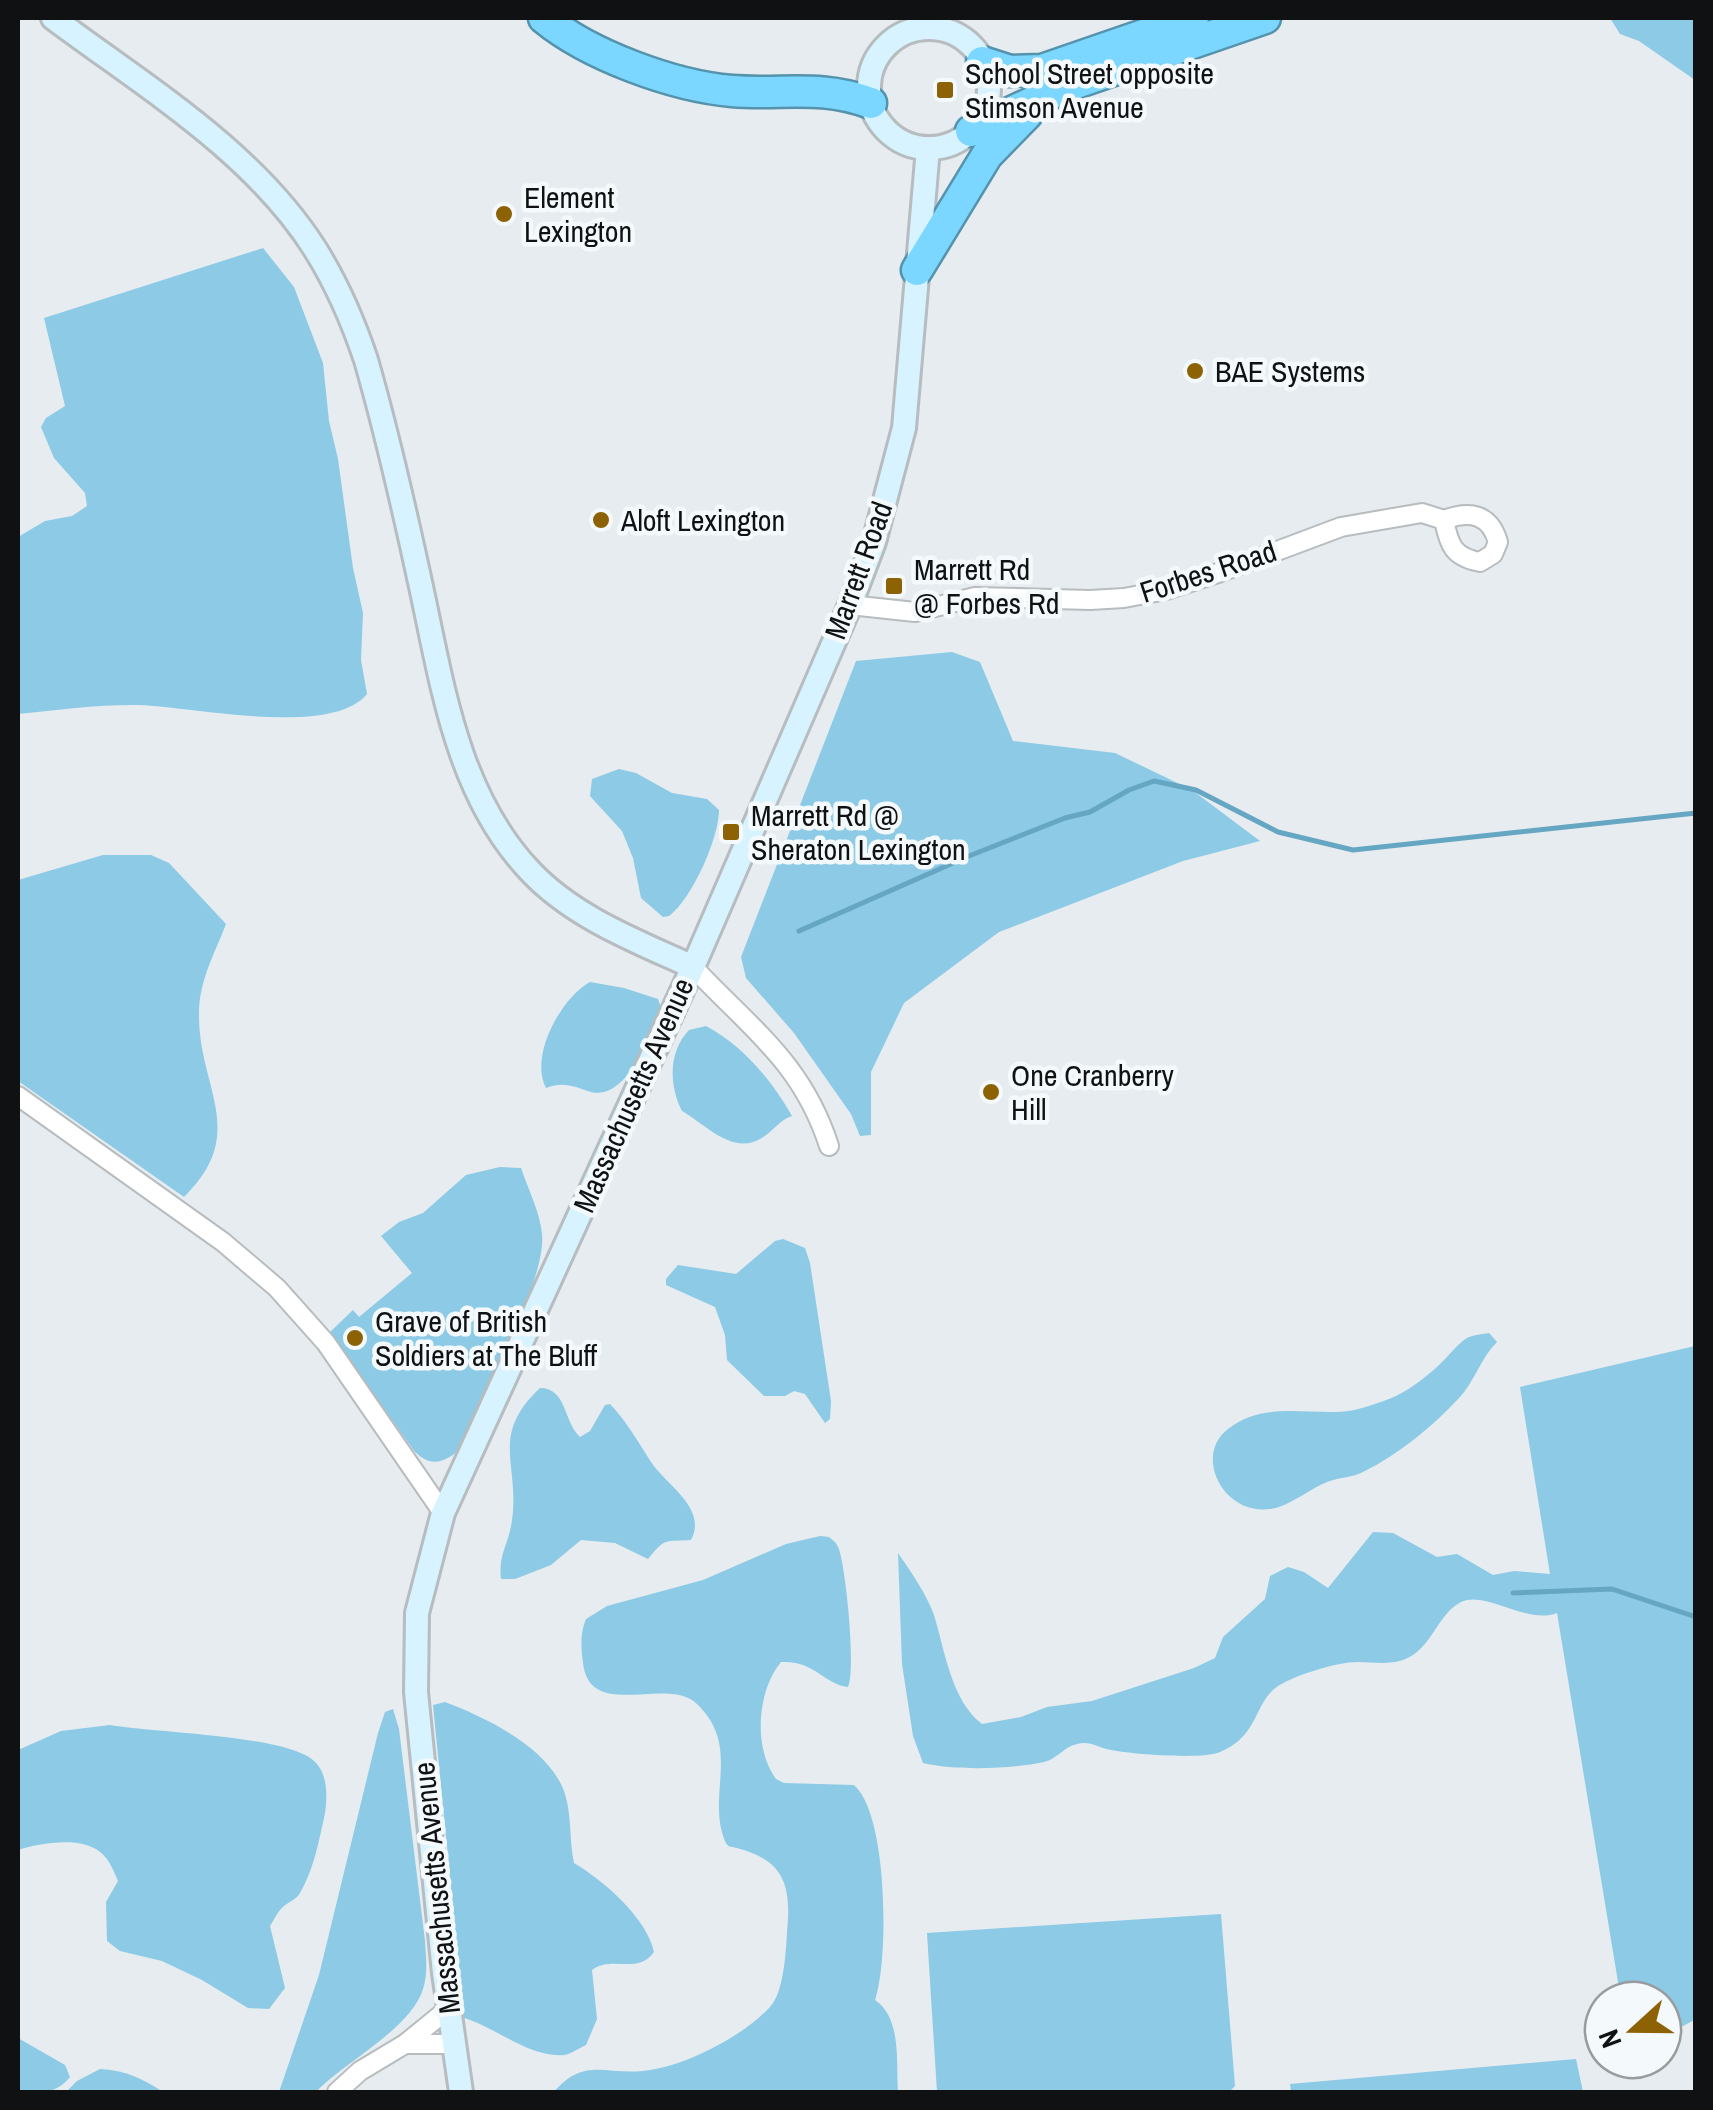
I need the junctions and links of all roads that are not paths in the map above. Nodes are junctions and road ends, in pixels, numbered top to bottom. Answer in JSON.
{"nodes":[{"id":1,"x":53,"y":18,"type":"edge"},
{"id":2,"x":544,"y":18,"type":"edge"},
{"id":3,"x":961,"y":18,"type":"edge"},
{"id":4,"x":1193,"y":18,"type":"edge"},
{"id":5,"x":1265,"y":18,"type":"edge"},
{"id":6,"x":897,"y":29,"type":"edge"},
{"id":7,"x":974,"y":52,"type":"junction"},
{"id":8,"x":1062,"y":88,"type":"junction"},
{"id":9,"x":871,"y":102,"type":"junction"},
{"id":10,"x":971,"y":131,"type":"junction"},
{"id":11,"x":928,"y":148,"type":"junction"},
{"id":12,"x":918,"y":270,"type":"junction"},
{"id":13,"x":1444,"y":520,"type":"dead end"},
{"id":14,"x":850,"y":605,"type":"junction"},
{"id":15,"x":693,"y":968,"type":"junction"},
{"id":16,"x":18,"y":1096,"type":"edge"},
{"id":17,"x":828,"y":1146,"type":"dead end"},
{"id":18,"x":443,"y":1513,"type":"junction"},
{"id":19,"x":448,"y":2009,"type":"junction"},
{"id":20,"x":405,"y":2044,"type":"junction"},
{"id":21,"x":452,"y":2044,"type":"junction"},
{"id":22,"x":337,"y":2092,"type":"edge"},
{"id":23,"x":461,"y":2092,"type":"edge"}],
"edges":[{"from":1,"to":15,"type":"main road","name":"Massachusetts Avenue"},
{"from":2,"to":9,"type":"highway"},
{"from":3,"to":7,"type":"main road"},
{"from":4,"to":7,"type":"highway"},
{"from":5,"to":8,"type":"highway"},
{"from":6,"to":7,"type":"main road"},
{"from":6,"to":9,"type":"main road"},
{"from":7,"to":10,"type":"main road"},
{"from":8,"to":10,"type":"highway"},
{"from":8,"to":12,"type":"highway"},
{"from":9,"to":11,"type":"main road"},
{"from":10,"to":11,"type":"main road"},
{"from":11,"to":12,"type":"main road","name":"Marrett Road"},
{"from":12,"to":14,"type":"main road","name":"Marrett Road"},
{"from":13,"to":14,"type":"street","name":"Forbes Road"},
{"from":14,"to":15,"type":"main road","name":"Marrett Road"},
{"from":15,"to":17,"type":"street"},
{"from":15,"to":18,"type":"main road","name":"Massachusetts Avenue"},
{"from":16,"to":18,"type":"street"},
{"from":18,"to":19,"type":"main road","name":"Massachusetts Avenue"},
{"from":19,"to":20,"type":"street"},
{"from":19,"to":21,"type":"main road","name":"Massachusetts Avenue"},
{"from":20,"to":21,"type":"street"},
{"from":20,"to":22,"type":"street"},
{"from":21,"to":23,"type":"main road","name":"Massachusetts Avenue"}]}
